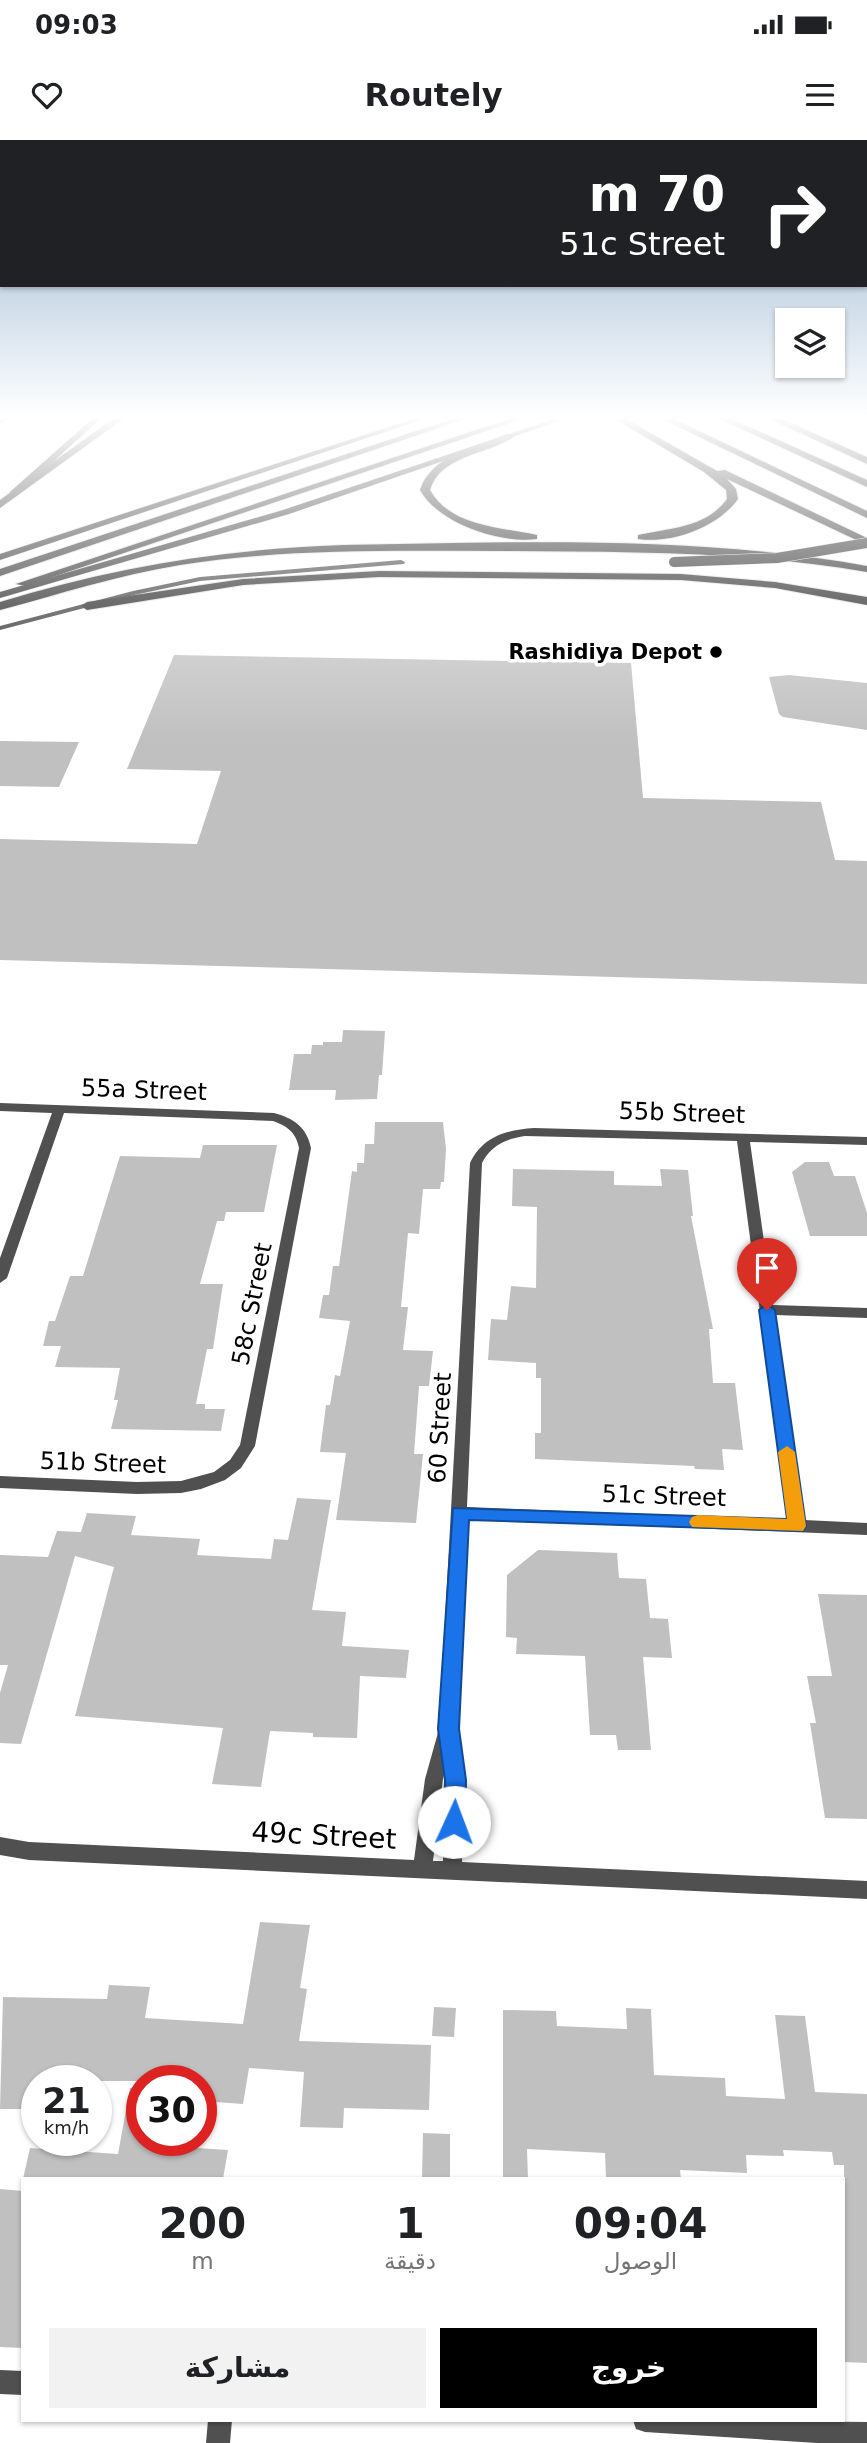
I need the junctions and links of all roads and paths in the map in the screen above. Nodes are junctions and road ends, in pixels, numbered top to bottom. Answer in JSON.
{"nodes":[{"id":1,"x":93,"y":526,"type":"edge"},
{"id":2,"x":139,"y":526,"type":"edge"},
{"id":3,"x":198,"y":526,"type":"edge"},
{"id":4,"x":235,"y":526,"type":"edge"},
{"id":5,"x":479,"y":526,"type":"edge"},
{"id":6,"x":690,"y":526,"type":"edge"},
{"id":7,"x":835,"y":526,"type":"edge"},
{"id":8,"x":867,"y":542,"type":"edge"},
{"id":9,"x":0,"y":557,"type":"edge"},
{"id":10,"x":401,"y":562,"type":"junction"},
{"id":11,"x":469,"y":562,"type":"dead end"},
{"id":12,"x":660,"y":562,"type":"dead end"},
{"id":13,"x":867,"y":569,"type":"edge"},
{"id":14,"x":0,"y":573,"type":"edge"},
{"id":15,"x":0,"y":593,"type":"edge"},
{"id":16,"x":867,"y":601,"type":"edge"},
{"id":17,"x":0,"y":606,"type":"edge"},
{"id":18,"x":87,"y":606,"type":"junction"},
{"id":19,"x":0,"y":617,"type":"edge"},
{"id":20,"x":0,"y":628,"type":"edge"},
{"id":21,"x":0,"y":1107,"type":"edge"},
{"id":22,"x":59,"y":1109,"type":"junction"},
{"id":23,"x":286,"y":1120,"type":"joint"},
{"id":24,"x":743,"y":1137,"type":"junction"},
{"id":25,"x":497,"y":1139,"type":"joint"},
{"id":26,"x":867,"y":1140,"type":"edge"},
{"id":27,"x":1,"y":1274,"type":"edge"},
{"id":28,"x":767,"y":1310,"type":"junction"},
{"id":29,"x":867,"y":1313,"type":"edge"},
{"id":30,"x":0,"y":1482,"type":"edge"},
{"id":31,"x":204,"y":1482,"type":"joint"},
{"id":32,"x":460,"y":1513,"type":"junction"},
{"id":33,"x":797,"y":1526,"type":"junction"},
{"id":34,"x":867,"y":1529,"type":"edge"},
{"id":35,"x":448,"y":1729,"type":"junction"},
{"id":36,"x":0,"y":1846,"type":"edge"},
{"id":37,"x":29,"y":1851,"type":"junction"},
{"id":38,"x":0,"y":1855,"type":"edge"},
{"id":39,"x":422,"y":1868,"type":"junction"},
{"id":40,"x":452,"y":1869,"type":"junction"},
{"id":41,"x":867,"y":1890,"type":"edge"},
{"id":42,"x":0,"y":2382,"type":"edge"},
{"id":43,"x":21,"y":2383,"type":"edge"},
{"id":44,"x":220,"y":2422,"type":"edge"},
{"id":45,"x":677,"y":2422,"type":"edge"},
{"id":46,"x":867,"y":2434,"type":"edge"},
{"id":47,"x":218,"y":2443,"type":"edge"}],
"edges":[{"from":1,"to":9,"type":"main road"},
{"from":2,"to":14,"type":"highway"},
{"from":3,"to":15,"type":"highway"},
{"from":4,"to":15,"type":"main road"},
{"from":5,"to":6,"type":"highway"},
{"from":7,"to":8,"type":"highway"},
{"from":8,"to":12,"type":"highway","bridge":true},
{"from":10,"to":11,"type":"highway"},
{"from":10,"to":18,"type":"street"},
{"from":10,"to":19,"type":"highway"},
{"from":13,"to":17,"type":"highway"},
{"from":16,"to":18,"type":"highway"},
{"from":18,"to":20,"type":"street"},
{"from":21,"to":22,"type":"street","name":"55a Street"},
{"from":22,"to":23,"type":"street","name":"55a Street"},
{"from":22,"to":27,"type":"street"},
{"from":23,"to":31,"type":"street","name":"58c Street"},
{"from":24,"to":25,"type":"street","name":"55b Street"},
{"from":24,"to":26,"type":"street","name":"55b Street"},
{"from":24,"to":28,"type":"street"},
{"from":25,"to":32,"type":"street","name":"60 Street"},
{"from":28,"to":29,"type":"street"},
{"from":28,"to":33,"type":"street"},
{"from":30,"to":31,"type":"street","name":"51b Street"},
{"from":32,"to":33,"type":"street","name":"51c Street"},
{"from":32,"to":35,"type":"street","name":"60 Street"},
{"from":33,"to":34,"type":"street","name":"51c Street"},
{"from":35,"to":39,"type":"street","name":"60 Street"},
{"from":35,"to":40,"type":"street","name":"60 Street"},
{"from":36,"to":37,"type":"street","name":"49c Street"},
{"from":37,"to":38,"type":"street","name":"49c Street"},
{"from":37,"to":39,"type":"street","name":"49c Street"},
{"from":39,"to":40,"type":"street","name":"49c Street"},
{"from":40,"to":41,"type":"street","name":"49c Street"},
{"from":42,"to":43,"type":"street"},
{"from":44,"to":47,"type":"street"},
{"from":45,"to":46,"type":"street"}]}
